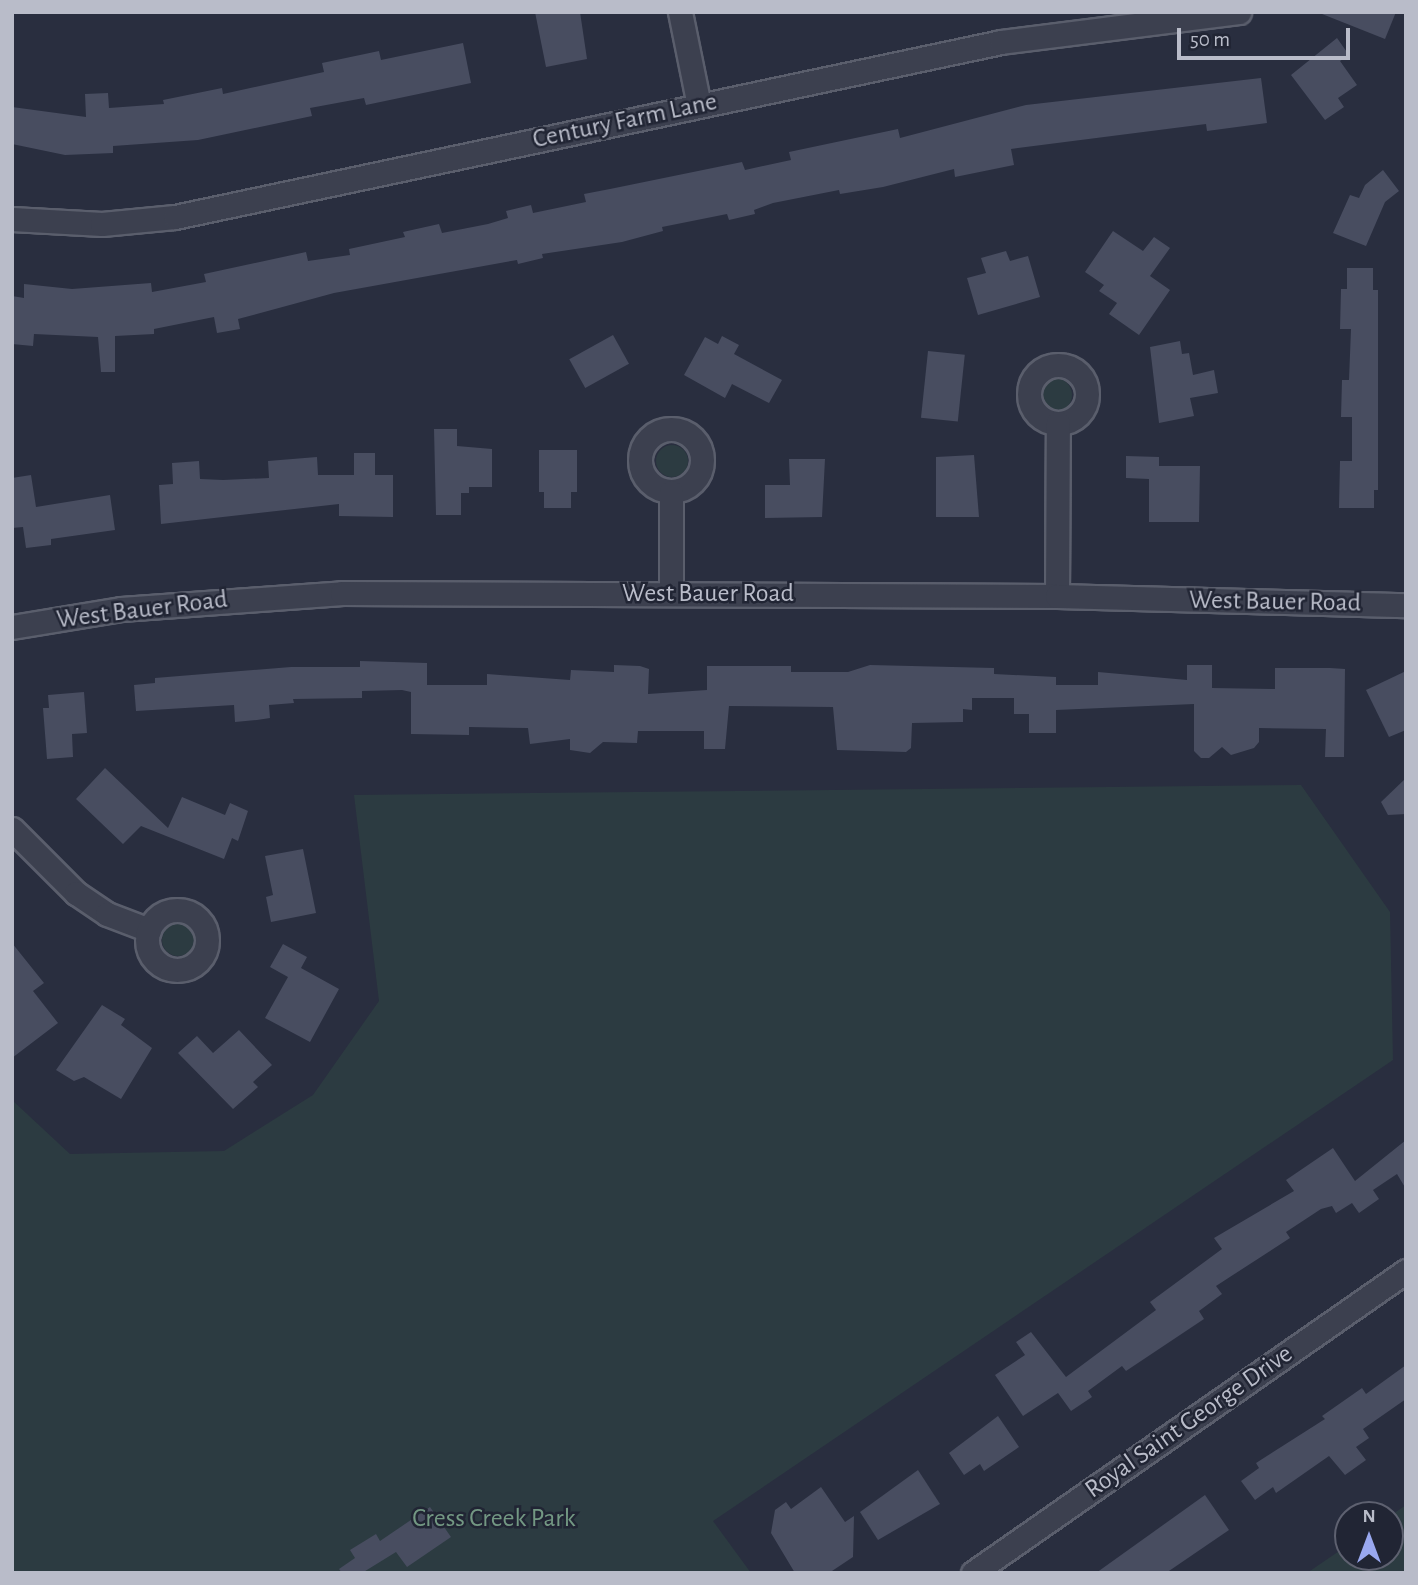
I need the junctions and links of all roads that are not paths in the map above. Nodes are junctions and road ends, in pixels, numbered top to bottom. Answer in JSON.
{"nodes":[{"id":1,"x":680,"y":12,"type":"edge"},
{"id":2,"x":1239,"y":12,"type":"edge"},
{"id":3,"x":699,"y":104,"type":"junction"},
{"id":4,"x":12,"y":219,"type":"edge"},
{"id":5,"x":1058,"y":423,"type":"dead end"},
{"id":6,"x":671,"y":492,"type":"dead end"},
{"id":7,"x":671,"y":594,"type":"junction"},
{"id":8,"x":1057,"y":596,"type":"junction"},
{"id":9,"x":1406,"y":605,"type":"edge"},
{"id":10,"x":12,"y":627,"type":"edge"},
{"id":11,"x":12,"y":829,"type":"edge"},
{"id":12,"x":149,"y":930,"type":"dead end"},
{"id":13,"x":1406,"y":1271,"type":"edge"},
{"id":14,"x":972,"y":1573,"type":"edge"}],
"edges":[{"from":1,"to":3,"type":"street"},
{"from":2,"to":3,"type":"street","name":"Century Farm Lane"},
{"from":3,"to":4,"type":"street","name":"Century Farm Lane"},
{"from":5,"to":8,"type":"street"},
{"from":6,"to":7,"type":"street"},
{"from":7,"to":8,"type":"street","name":"West Bauer Road"},
{"from":7,"to":10,"type":"street","name":"West Bauer Road"},
{"from":8,"to":9,"type":"street","name":"West Bauer Road"},
{"from":11,"to":12,"type":"street"},
{"from":13,"to":14,"type":"street","name":"Royal Saint George Drive"}]}
